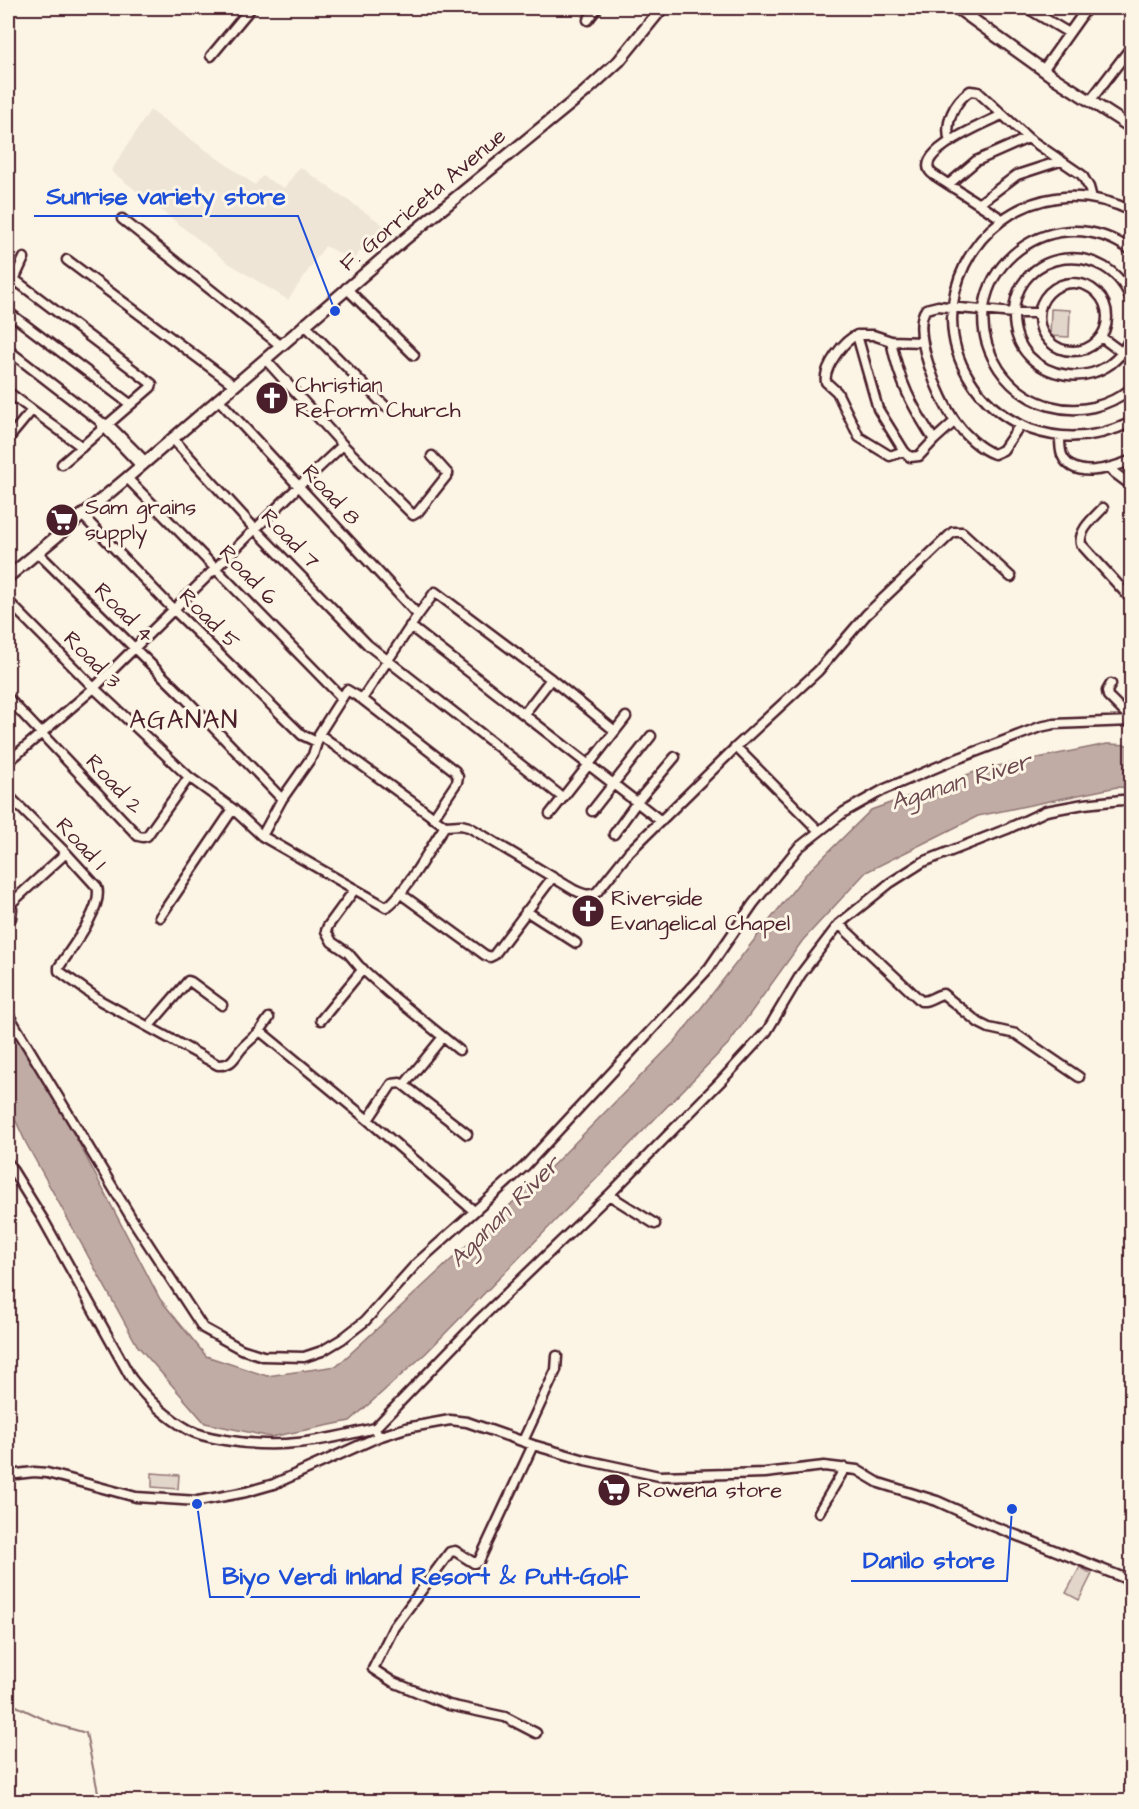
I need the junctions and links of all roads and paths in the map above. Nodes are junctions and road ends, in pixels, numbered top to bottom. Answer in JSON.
{"nodes":[{"id":1,"x":252,"y":8,"type":"edge"},
{"id":2,"x":662,"y":8,"type":"edge"},
{"id":3,"x":957,"y":8,"type":"edge"},
{"id":4,"x":1027,"y":8,"type":"edge"},
{"id":5,"x":1088,"y":8,"type":"edge"},
{"id":6,"x":593,"y":9,"type":"edge"},
{"id":7,"x":588,"y":21,"type":"dead end"},
{"id":8,"x":1069,"y":33,"type":"junction"},
{"id":9,"x":1131,"y":46,"type":"edge"},
{"id":10,"x":211,"y":56,"type":"dead end"},
{"id":11,"x":1043,"y":70,"type":"junction"},
{"id":12,"x":1090,"y":101,"type":"junction"},
{"id":13,"x":1002,"y":115,"type":"junction"},
{"id":14,"x":1131,"y":128,"type":"edge"},
{"id":15,"x":1028,"y":138,"type":"junction"},
{"id":16,"x":950,"y":141,"type":"junction"},
{"id":17,"x":1060,"y":161,"type":"junction"},
{"id":18,"x":949,"y":184,"type":"junction"},
{"id":19,"x":1092,"y":198,"type":"junction"},
{"id":20,"x":980,"y":203,"type":"junction"},
{"id":21,"x":1131,"y":212,"type":"edge"},
{"id":22,"x":122,"y":219,"type":"dead end"},
{"id":23,"x":1002,"y":219,"type":"junction"},
{"id":24,"x":1131,"y":251,"type":"edge"},
{"id":25,"x":24,"y":258,"type":"dead end"},
{"id":26,"x":67,"y":260,"type":"dead end"},
{"id":27,"x":15,"y":280,"type":"junction"},
{"id":28,"x":346,"y":288,"type":"junction"},
{"id":29,"x":8,"y":293,"type":"edge"},
{"id":30,"x":1131,"y":302,"type":"edge"},
{"id":31,"x":951,"y":307,"type":"junction"},
{"id":32,"x":984,"y":311,"type":"junction"},
{"id":33,"x":8,"y":312,"type":"edge"},
{"id":34,"x":1014,"y":313,"type":"junction"},
{"id":35,"x":1039,"y":313,"type":"junction"},
{"id":36,"x":304,"y":324,"type":"junction"},
{"id":37,"x":1131,"y":331,"type":"edge"},
{"id":38,"x":857,"y":334,"type":"junction"},
{"id":39,"x":1101,"y":337,"type":"junction"},
{"id":40,"x":891,"y":341,"type":"junction"},
{"id":41,"x":922,"y":342,"type":"junction"},
{"id":42,"x":280,"y":345,"type":"junction"},
{"id":43,"x":8,"y":350,"type":"edge"},
{"id":44,"x":1122,"y":352,"type":"junction"},
{"id":45,"x":414,"y":355,"type":"dead end"},
{"id":46,"x":265,"y":359,"type":"junction"},
{"id":47,"x":1131,"y":360,"type":"edge"},
{"id":48,"x":286,"y":381,"type":"junction"},
{"id":49,"x":234,"y":385,"type":"junction"},
{"id":50,"x":1131,"y":388,"type":"edge"},
{"id":51,"x":8,"y":392,"type":"edge"},
{"id":52,"x":268,"y":398,"type":"dead end"},
{"id":53,"x":218,"y":399,"type":"junction"},
{"id":54,"x":130,"y":404,"type":"junction"},
{"id":55,"x":386,"y":407,"type":"dead end"},
{"id":56,"x":32,"y":410,"type":"junction"},
{"id":57,"x":955,"y":421,"type":"junction"},
{"id":58,"x":1131,"y":422,"type":"edge"},
{"id":59,"x":104,"y":425,"type":"junction"},
{"id":60,"x":1020,"y":425,"type":"junction"},
{"id":61,"x":11,"y":429,"type":"edge"},
{"id":62,"x":1060,"y":436,"type":"junction"},
{"id":63,"x":172,"y":438,"type":"junction"},
{"id":64,"x":8,"y":439,"type":"edge"},
{"id":65,"x":934,"y":440,"type":"junction"},
{"id":66,"x":344,"y":445,"type":"junction"},
{"id":67,"x":82,"y":447,"type":"junction"},
{"id":68,"x":904,"y":451,"type":"junction"},
{"id":69,"x":432,"y":456,"type":"dead end"},
{"id":70,"x":1131,"y":460,"type":"edge"},
{"id":71,"x":142,"y":463,"type":"junction"},
{"id":72,"x":62,"y":464,"type":"dead end"},
{"id":73,"x":1108,"y":468,"type":"junction"},
{"id":74,"x":127,"y":478,"type":"junction"},
{"id":75,"x":1131,"y":486,"type":"edge"},
{"id":76,"x":298,"y":487,"type":"junction"},
{"id":77,"x":1103,"y":507,"type":"dead end"},
{"id":78,"x":82,"y":515,"type":"junction"},
{"id":79,"x":255,"y":529,"type":"junction"},
{"id":80,"x":37,"y":552,"type":"junction"},
{"id":81,"x":216,"y":567,"type":"junction"},
{"id":82,"x":8,"y":577,"type":"edge"},
{"id":83,"x":1011,"y":577,"type":"dead end"},
{"id":84,"x":1131,"y":600,"type":"edge"},
{"id":85,"x":8,"y":601,"type":"edge"},
{"id":86,"x":174,"y":610,"type":"junction"},
{"id":87,"x":418,"y":615,"type":"junction"},
{"id":88,"x":410,"y":626,"type":"junction"},
{"id":89,"x":134,"y":647,"type":"junction"},
{"id":90,"x":387,"y":659,"type":"junction"},
{"id":91,"x":551,"y":679,"type":"junction"},
{"id":92,"x":1111,"y":684,"type":"dead end"},
{"id":93,"x":94,"y":688,"type":"junction"},
{"id":94,"x":8,"y":698,"type":"edge"},
{"id":95,"x":342,"y":698,"type":"junction"},
{"id":96,"x":362,"y":699,"type":"junction"},
{"id":97,"x":524,"y":714,"type":"junction"},
{"id":98,"x":626,"y":717,"type":"dead end"},
{"id":99,"x":1131,"y":721,"type":"edge"},
{"id":100,"x":615,"y":731,"type":"junction"},
{"id":101,"x":41,"y":732,"type":"junction"},
{"id":102,"x":651,"y":736,"type":"dead end"},
{"id":103,"x":318,"y":738,"type":"junction"},
{"id":104,"x":736,"y":747,"type":"junction"},
{"id":105,"x":675,"y":757,"type":"dead end"},
{"id":106,"x":8,"y":762,"type":"edge"},
{"id":107,"x":589,"y":764,"type":"junction"},
{"id":108,"x":189,"y":777,"type":"junction"},
{"id":109,"x":613,"y":783,"type":"junction"},
{"id":110,"x":8,"y":795,"type":"edge"},
{"id":111,"x":562,"y":797,"type":"junction"},
{"id":112,"x":282,"y":799,"type":"junction"},
{"id":113,"x":1131,"y":801,"type":"edge"},
{"id":114,"x":637,"y":802,"type":"junction"},
{"id":115,"x":233,"y":809,"type":"junction"},
{"id":116,"x":592,"y":811,"type":"dead end"},
{"id":117,"x":550,"y":814,"type":"dead end"},
{"id":118,"x":433,"y":818,"type":"junction"},
{"id":119,"x":661,"y":821,"type":"junction"},
{"id":120,"x":445,"y":826,"type":"junction"},
{"id":121,"x":819,"y":831,"type":"junction"},
{"id":122,"x":614,"y":834,"type":"dead end"},
{"id":123,"x":262,"y":836,"type":"junction"},
{"id":124,"x":66,"y":853,"type":"junction"},
{"id":125,"x":552,"y":878,"type":"junction"},
{"id":126,"x":355,"y":889,"type":"junction"},
{"id":127,"x":401,"y":894,"type":"junction"},
{"id":128,"x":8,"y":906,"type":"edge"},
{"id":129,"x":526,"y":911,"type":"junction"},
{"id":130,"x":160,"y":916,"type":"dead end"},
{"id":131,"x":8,"y":921,"type":"edge"},
{"id":132,"x":839,"y":924,"type":"junction"},
{"id":133,"x":576,"y":943,"type":"dead end"},
{"id":134,"x":363,"y":969,"type":"junction"},
{"id":135,"x":222,"y":1005,"type":"dead end"},
{"id":136,"x":8,"y":1014,"type":"edge"},
{"id":137,"x":269,"y":1018,"type":"dead end"},
{"id":138,"x":321,"y":1020,"type":"dead end"},
{"id":139,"x":149,"y":1026,"type":"junction"},
{"id":140,"x":260,"y":1031,"type":"junction"},
{"id":141,"x":443,"y":1037,"type":"junction"},
{"id":142,"x":459,"y":1050,"type":"dead end"},
{"id":143,"x":1079,"y":1077,"type":"dead end"},
{"id":144,"x":404,"y":1085,"type":"junction"},
{"id":145,"x":368,"y":1120,"type":"junction"},
{"id":146,"x":467,"y":1134,"type":"dead end"},
{"id":147,"x":8,"y":1163,"type":"edge"},
{"id":148,"x":609,"y":1195,"type":"junction"},
{"id":149,"x":474,"y":1211,"type":"junction"},
{"id":150,"x":656,"y":1224,"type":"dead end"},
{"id":151,"x":557,"y":1356,"type":"dead end"},
{"id":152,"x":376,"y":1433,"type":"junction"},
{"id":153,"x":523,"y":1441,"type":"junction"},
{"id":154,"x":533,"y":1445,"type":"junction"},
{"id":155,"x":845,"y":1468,"type":"junction"},
{"id":156,"x":8,"y":1475,"type":"edge"},
{"id":157,"x":819,"y":1512,"type":"dead end"},
{"id":158,"x":1131,"y":1581,"type":"edge"},
{"id":159,"x":536,"y":1733,"type":"dead end"}],
"edges":[{"from":1,"to":10,"type":"street"},
{"from":2,"to":28,"type":"main road","name":"F. Gorriceta Avenue"},
{"from":3,"to":11,"type":"main road"},
{"from":4,"to":8,"type":"street"},
{"from":5,"to":8,"type":"street"},
{"from":6,"to":7,"type":"street"},
{"from":8,"to":11,"type":"street"},
{"from":9,"to":12,"type":"street"},
{"from":11,"to":12,"type":"main road"},
{"from":12,"to":14,"type":"main road"},
{"from":13,"to":15,"type":"street"},
{"from":13,"to":16,"type":"street"},
{"from":13,"to":16,"type":"street"},
{"from":15,"to":17,"type":"street"},
{"from":15,"to":18,"type":"street"},
{"from":16,"to":18,"type":"street"},
{"from":17,"to":19,"type":"street"},
{"from":17,"to":20,"type":"street"},
{"from":18,"to":20,"type":"street"},
{"from":19,"to":21,"type":"street"},
{"from":19,"to":23,"type":"street"},
{"from":20,"to":23,"type":"street"},
{"from":22,"to":42,"type":"street"},
{"from":23,"to":31,"type":"street"},
{"from":24,"to":32,"type":"street"},
{"from":25,"to":27,"type":"street"},
{"from":26,"to":49,"type":"street"},
{"from":27,"to":29,"type":"street"},
{"from":27,"to":54,"type":"street"},
{"from":28,"to":36,"type":"main road","name":"F. Gorriceta Avenue"},
{"from":28,"to":45,"type":"street"},
{"from":30,"to":34,"type":"street"},
{"from":31,"to":32,"type":"street"},
{"from":31,"to":41,"type":"street"},
{"from":31,"to":60,"type":"street"},
{"from":32,"to":34,"type":"street"},
{"from":32,"to":50,"type":"street"},
{"from":33,"to":54,"type":"street"},
{"from":34,"to":35,"type":"street"},
{"from":34,"to":44,"type":"street"},
{"from":35,"to":39,"type":"street"},
{"from":35,"to":39,"type":"street"},
{"from":36,"to":42,"type":"main road","name":"F. Gorriceta Avenue"},
{"from":36,"to":55,"type":"street"},
{"from":37,"to":44,"type":"street"},
{"from":38,"to":40,"type":"street"},
{"from":38,"to":68,"type":"street"},
{"from":38,"to":68,"type":"street"},
{"from":39,"to":44,"type":"street"},
{"from":40,"to":41,"type":"street"},
{"from":40,"to":65,"type":"street"},
{"from":41,"to":57,"type":"street"},
{"from":42,"to":46,"type":"main road","name":"F. Gorriceta Avenue"},
{"from":43,"to":59,"type":"street"},
{"from":44,"to":47,"type":"street"},
{"from":46,"to":48,"type":"street"},
{"from":46,"to":49,"type":"main road","name":"F. Gorriceta Avenue"},
{"from":48,"to":52,"type":"street"},
{"from":48,"to":66,"type":"street"},
{"from":49,"to":53,"type":"main road","name":"F. Gorriceta Avenue"},
{"from":51,"to":56,"type":"street"},
{"from":53,"to":63,"type":"main road","name":"F. Gorriceta Avenue"},
{"from":53,"to":76,"type":"street","name":"Road 8"},
{"from":54,"to":59,"type":"street"},
{"from":56,"to":61,"type":"street"},
{"from":56,"to":67,"type":"street"},
{"from":57,"to":60,"type":"street"},
{"from":57,"to":65,"type":"street"},
{"from":58,"to":62,"type":"street"},
{"from":59,"to":67,"type":"street"},
{"from":59,"to":71,"type":"street"},
{"from":60,"to":62,"type":"street"},
{"from":61,"to":64,"type":"street"},
{"from":62,"to":73,"type":"street"},
{"from":63,"to":71,"type":"main road","name":"F. Gorriceta Avenue"},
{"from":63,"to":79,"type":"street","name":"Road 7"},
{"from":65,"to":68,"type":"street"},
{"from":66,"to":69,"type":"street"},
{"from":66,"to":76,"type":"street"},
{"from":67,"to":72,"type":"street"},
{"from":70,"to":73,"type":"street"},
{"from":71,"to":74,"type":"main road","name":"F. Gorriceta Avenue"},
{"from":73,"to":75,"type":"street"},
{"from":74,"to":78,"type":"main road","name":"F. Gorriceta Avenue"},
{"from":74,"to":81,"type":"street","name":"Road 6"},
{"from":76,"to":79,"type":"street"},
{"from":76,"to":87,"type":"street","name":"Road 8"},
{"from":77,"to":84,"type":"street"},
{"from":78,"to":80,"type":"main road","name":"F. Gorriceta Avenue"},
{"from":78,"to":86,"type":"street","name":"Road 5"},
{"from":79,"to":81,"type":"street"},
{"from":79,"to":90,"type":"street","name":"Road 7"},
{"from":80,"to":82,"type":"main road","name":"F. Gorriceta Avenue"},
{"from":80,"to":89,"type":"street","name":"Road 4"},
{"from":81,"to":86,"type":"street"},
{"from":81,"to":95,"type":"street","name":"Road 6"},
{"from":83,"to":104,"type":"street"},
{"from":85,"to":93,"type":"street","name":"Road 3"},
{"from":86,"to":89,"type":"street"},
{"from":86,"to":103,"type":"street","name":"Road 5"},
{"from":87,"to":88,"type":"street"},
{"from":87,"to":91,"type":"street"},
{"from":88,"to":90,"type":"street"},
{"from":88,"to":97,"type":"street"},
{"from":89,"to":93,"type":"street"},
{"from":89,"to":112,"type":"street","name":"Road 4"},
{"from":90,"to":96,"type":"street"},
{"from":90,"to":111,"type":"street","name":"Road 7"},
{"from":91,"to":97,"type":"street"},
{"from":91,"to":100,"type":"street"},
{"from":92,"to":99,"type":"street"},
{"from":93,"to":101,"type":"street"},
{"from":93,"to":108,"type":"street","name":"Road 3"},
{"from":94,"to":101,"type":"street","name":"Road 2"},
{"from":95,"to":96,"type":"street"},
{"from":95,"to":103,"type":"street"},
{"from":96,"to":118,"type":"street"},
{"from":97,"to":107,"type":"street"},
{"from":98,"to":100,"type":"street"},
{"from":99,"to":121,"type":"street"},
{"from":100,"to":107,"type":"street"},
{"from":101,"to":106,"type":"street"},
{"from":101,"to":108,"type":"street","name":"Road 2"},
{"from":102,"to":109,"type":"street"},
{"from":103,"to":112,"type":"street"},
{"from":103,"to":118,"type":"street","name":"Road 5"},
{"from":104,"to":119,"type":"street"},
{"from":104,"to":121,"type":"street"},
{"from":105,"to":114,"type":"street"},
{"from":107,"to":109,"type":"street"},
{"from":107,"to":111,"type":"street"},
{"from":108,"to":115,"type":"street","name":"Road 3"},
{"from":109,"to":114,"type":"street"},
{"from":109,"to":116,"type":"street"},
{"from":110,"to":124,"type":"street","name":"Road 1"},
{"from":111,"to":117,"type":"street"},
{"from":112,"to":123,"type":"street"},
{"from":113,"to":132,"type":"street"},
{"from":114,"to":119,"type":"street"},
{"from":114,"to":122,"type":"street"},
{"from":115,"to":123,"type":"street","name":"Road 3"},
{"from":115,"to":130,"type":"street"},
{"from":118,"to":120,"type":"street","name":"Road 5"},
{"from":119,"to":125,"type":"street"},
{"from":120,"to":125,"type":"street"},
{"from":120,"to":127,"type":"street"},
{"from":121,"to":149,"type":"street"},
{"from":123,"to":126,"type":"street","name":"Road 3"},
{"from":124,"to":128,"type":"street"},
{"from":124,"to":139,"type":"street","name":"Road 1"},
{"from":125,"to":129,"type":"street"},
{"from":126,"to":127,"type":"street","name":"Road 3"},
{"from":126,"to":134,"type":"street"},
{"from":127,"to":129,"type":"street"},
{"from":128,"to":131,"type":"street"},
{"from":129,"to":133,"type":"street"},
{"from":132,"to":143,"type":"street"},
{"from":132,"to":148,"type":"street"},
{"from":134,"to":138,"type":"street"},
{"from":134,"to":141,"type":"street"},
{"from":135,"to":139,"type":"street"},
{"from":136,"to":149,"type":"street"},
{"from":137,"to":140,"type":"street"},
{"from":139,"to":140,"type":"street"},
{"from":140,"to":145,"type":"street"},
{"from":141,"to":142,"type":"street"},
{"from":141,"to":144,"type":"street"},
{"from":144,"to":145,"type":"street"},
{"from":144,"to":146,"type":"street"},
{"from":145,"to":149,"type":"street"},
{"from":147,"to":152,"type":"street"},
{"from":148,"to":150,"type":"street"},
{"from":148,"to":152,"type":"street"},
{"from":151,"to":153,"type":"street"},
{"from":152,"to":153,"type":"street"},
{"from":152,"to":156,"type":"street"},
{"from":153,"to":154,"type":"street"},
{"from":154,"to":155,"type":"street"},
{"from":154,"to":159,"type":"street"},
{"from":155,"to":157,"type":"street"},
{"from":155,"to":158,"type":"street"}]}
